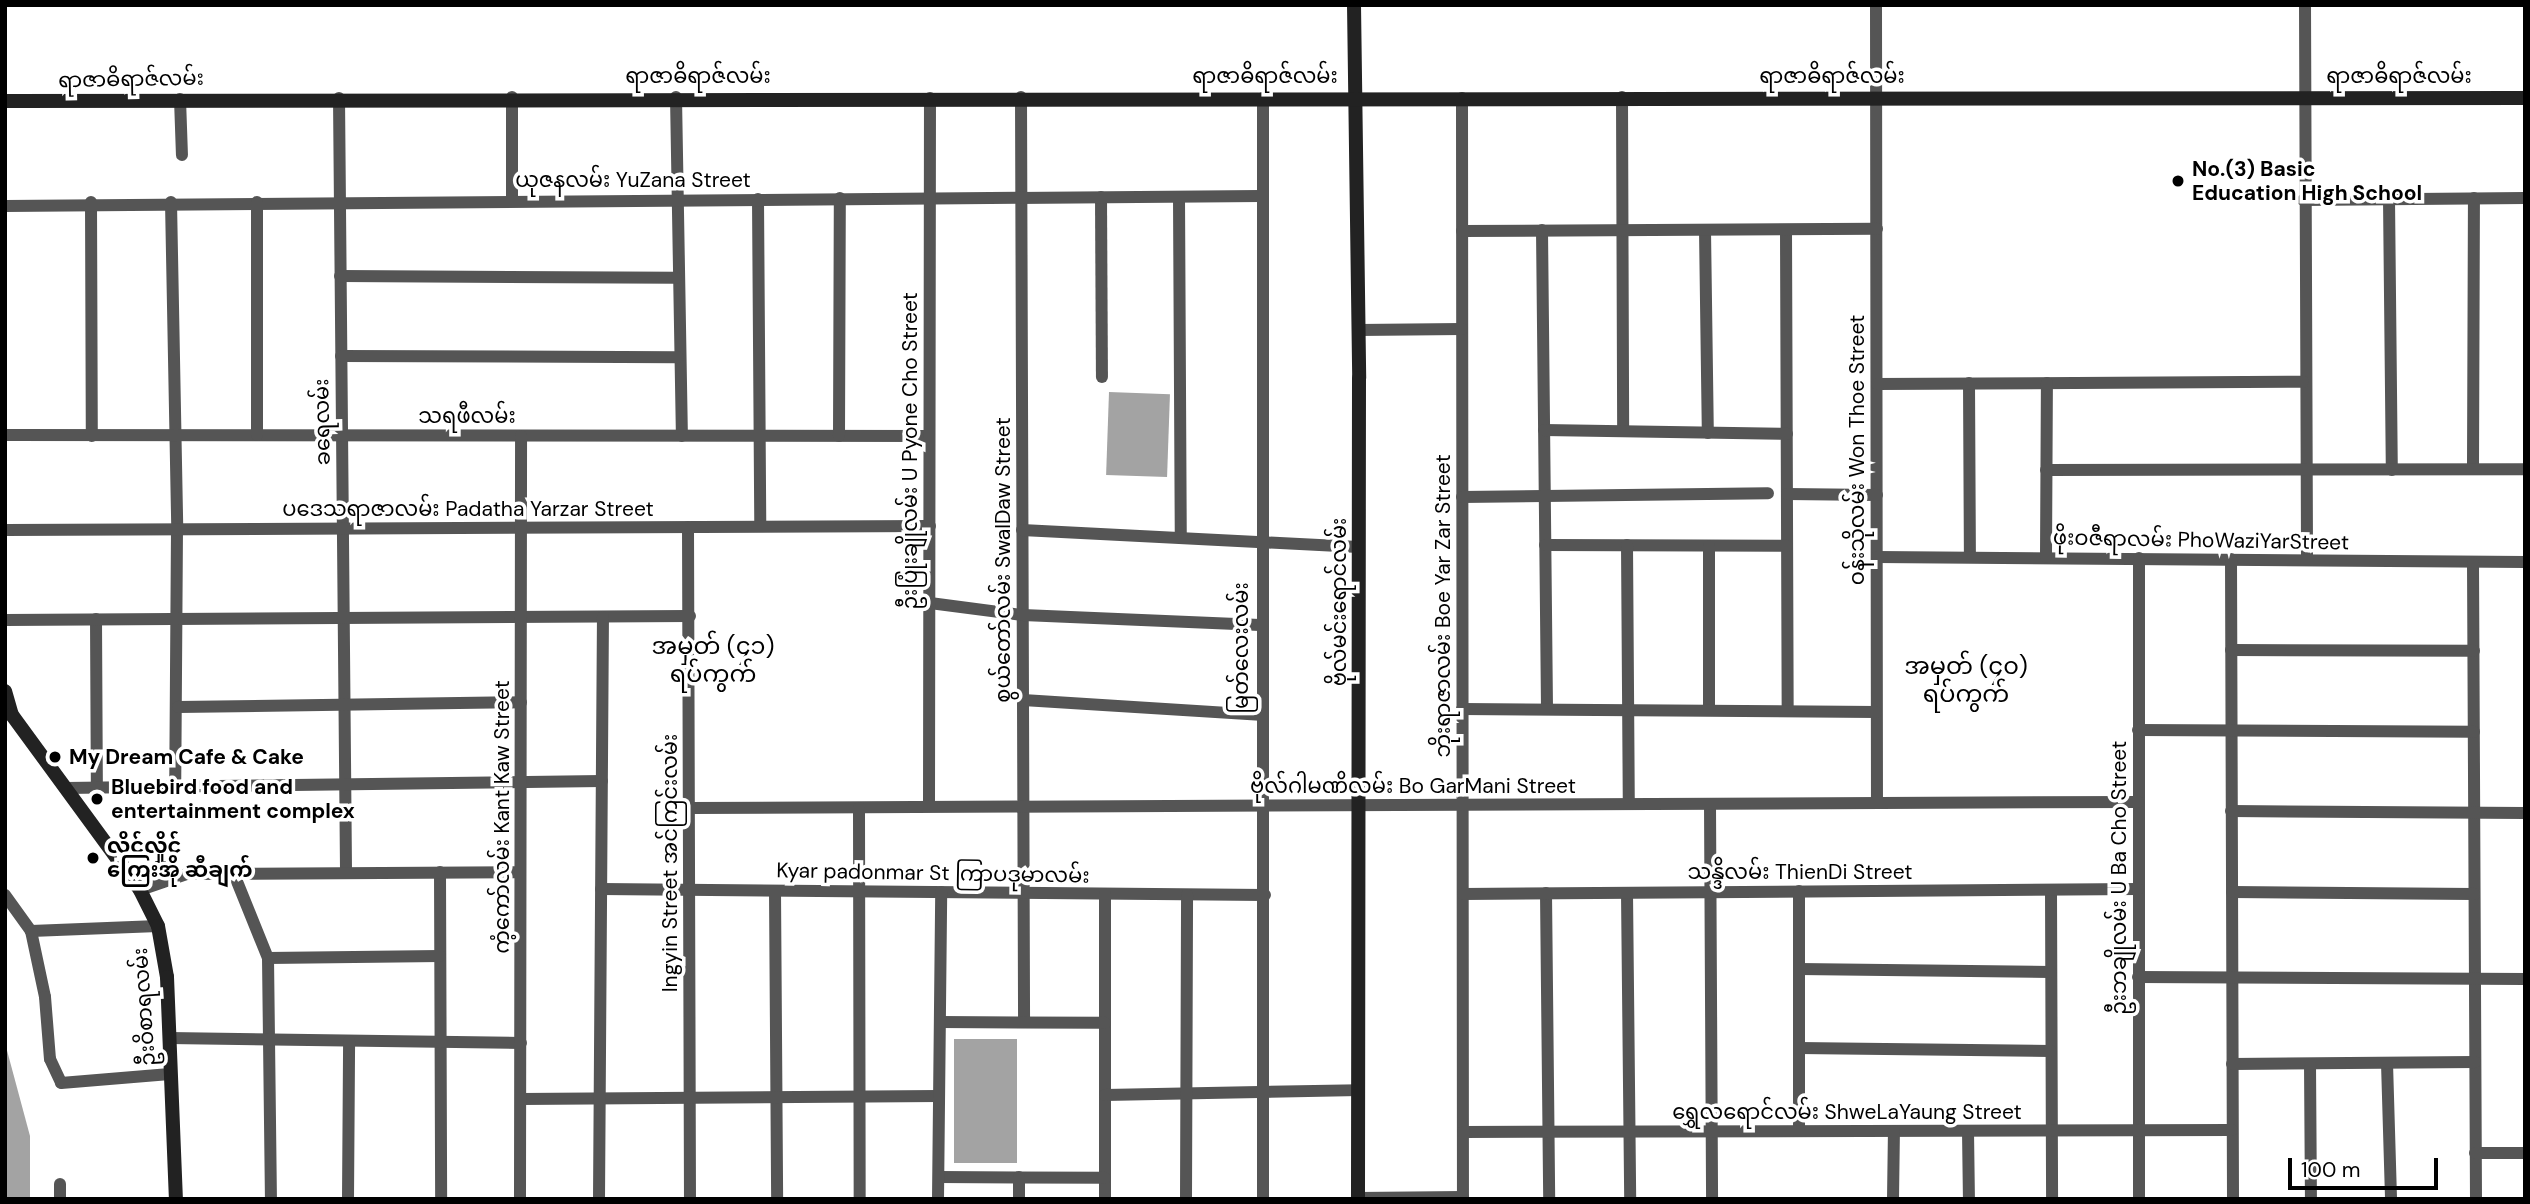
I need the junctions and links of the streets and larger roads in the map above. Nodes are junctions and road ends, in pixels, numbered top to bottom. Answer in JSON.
{"nodes":[{"id":1,"x":1354,"y":5,"type":"edge"},
{"id":2,"x":1876,"y":5,"type":"edge"},
{"id":3,"x":2305,"y":5,"type":"edge"},
{"id":4,"x":1354,"y":86,"type":"junction"},
{"id":5,"x":512,"y":97,"type":"junction"},
{"id":6,"x":676,"y":97,"type":"junction"},
{"id":7,"x":1021,"y":97,"type":"junction"},
{"id":8,"x":1622,"y":97,"type":"junction"},
{"id":9,"x":1877,"y":97,"type":"junction"},
{"id":10,"x":2303,"y":97,"type":"junction"},
{"id":11,"x":2525,"y":97,"type":"edge"},
{"id":12,"x":338,"y":98,"type":"junction"},
{"id":13,"x":930,"y":98,"type":"junction"},
{"id":14,"x":1263,"y":98,"type":"junction"},
{"id":15,"x":1462,"y":98,"type":"junction"},
{"id":16,"x":180,"y":99,"type":"junction"},
{"id":17,"x":5,"y":101,"type":"edge"},
{"id":18,"x":182,"y":155,"type":"dead end"},
{"id":19,"x":1261,"y":196,"type":"junction"},
{"id":20,"x":1021,"y":197,"type":"junction"},
{"id":21,"x":1101,"y":197,"type":"junction"},
{"id":22,"x":1179,"y":197,"type":"junction"},
{"id":23,"x":840,"y":198,"type":"junction"},
{"id":24,"x":929,"y":198,"type":"junction"},
{"id":25,"x":2474,"y":198,"type":"junction"},
{"id":26,"x":2525,"y":198,"type":"edge"},
{"id":27,"x":678,"y":199,"type":"junction"},
{"id":28,"x":758,"y":199,"type":"junction"},
{"id":29,"x":2389,"y":199,"type":"junction"},
{"id":30,"x":512,"y":200,"type":"junction"},
{"id":31,"x":2303,"y":200,"type":"junction"},
{"id":32,"x":339,"y":201,"type":"junction"},
{"id":33,"x":91,"y":202,"type":"junction"},
{"id":34,"x":172,"y":202,"type":"junction"},
{"id":35,"x":257,"y":202,"type":"junction"},
{"id":36,"x":5,"y":206,"type":"edge"},
{"id":37,"x":1877,"y":229,"type":"junction"},
{"id":38,"x":1542,"y":230,"type":"junction"},
{"id":39,"x":1622,"y":230,"type":"junction"},
{"id":40,"x":1705,"y":230,"type":"junction"},
{"id":41,"x":1786,"y":230,"type":"junction"},
{"id":42,"x":1462,"y":231,"type":"junction"},
{"id":43,"x":340,"y":276,"type":"junction"},
{"id":44,"x":676,"y":278,"type":"junction"},
{"id":45,"x":1462,"y":329,"type":"junction"},
{"id":46,"x":1358,"y":330,"type":"junction"},
{"id":47,"x":341,"y":356,"type":"junction"},
{"id":48,"x":678,"y":357,"type":"junction"},
{"id":49,"x":1102,"y":377,"type":"dead end"},
{"id":50,"x":2303,"y":382,"type":"junction"},
{"id":51,"x":1969,"y":383,"type":"junction"},
{"id":52,"x":2047,"y":383,"type":"junction"},
{"id":53,"x":1877,"y":384,"type":"junction"},
{"id":54,"x":1544,"y":430,"type":"junction"},
{"id":55,"x":1623,"y":431,"type":"junction"},
{"id":56,"x":1708,"y":433,"type":"junction"},
{"id":57,"x":1787,"y":434,"type":"junction"},
{"id":58,"x":5,"y":435,"type":"edge"},
{"id":59,"x":92,"y":436,"type":"junction"},
{"id":60,"x":175,"y":436,"type":"junction"},
{"id":61,"x":257,"y":436,"type":"junction"},
{"id":62,"x":342,"y":436,"type":"junction"},
{"id":63,"x":521,"y":436,"type":"junction"},
{"id":64,"x":682,"y":436,"type":"junction"},
{"id":65,"x":760,"y":436,"type":"junction"},
{"id":66,"x":839,"y":436,"type":"junction"},
{"id":67,"x":929,"y":436,"type":"junction"},
{"id":68,"x":2473,"y":469,"type":"junction"},
{"id":69,"x":2525,"y":469,"type":"edge"},
{"id":70,"x":2046,"y":470,"type":"junction"},
{"id":71,"x":2306,"y":470,"type":"junction"},
{"id":72,"x":2392,"y":470,"type":"junction"},
{"id":73,"x":1768,"y":494,"type":"dead end"},
{"id":74,"x":1787,"y":494,"type":"junction"},
{"id":75,"x":1877,"y":495,"type":"junction"},
{"id":76,"x":1545,"y":496,"type":"junction"},
{"id":77,"x":1462,"y":497,"type":"junction"},
{"id":78,"x":760,"y":526,"type":"junction"},
{"id":79,"x":930,"y":526,"type":"junction"},
{"id":80,"x":521,"y":527,"type":"junction"},
{"id":81,"x":688,"y":527,"type":"junction"},
{"id":82,"x":343,"y":528,"type":"junction"},
{"id":83,"x":177,"y":529,"type":"junction"},
{"id":84,"x":5,"y":530,"type":"edge"},
{"id":85,"x":1022,"y":530,"type":"junction"},
{"id":86,"x":1181,"y":538,"type":"junction"},
{"id":87,"x":1261,"y":542,"type":"junction"},
{"id":88,"x":1545,"y":545,"type":"junction"},
{"id":89,"x":1627,"y":545,"type":"junction"},
{"id":90,"x":1709,"y":545,"type":"junction"},
{"id":91,"x":1787,"y":546,"type":"junction"},
{"id":92,"x":1359,"y":547,"type":"junction"},
{"id":93,"x":1877,"y":557,"type":"junction"},
{"id":94,"x":1970,"y":557,"type":"junction"},
{"id":95,"x":2046,"y":557,"type":"junction"},
{"id":96,"x":2139,"y":558,"type":"junction"},
{"id":97,"x":2231,"y":559,"type":"junction"},
{"id":98,"x":2307,"y":560,"type":"junction"},
{"id":99,"x":2473,"y":562,"type":"junction"},
{"id":100,"x":2525,"y":562,"type":"edge"},
{"id":101,"x":930,"y":604,"type":"junction"},
{"id":102,"x":1023,"y":615,"type":"junction"},
{"id":103,"x":690,"y":616,"type":"junction"},
{"id":104,"x":524,"y":617,"type":"junction"},
{"id":105,"x":603,"y":617,"type":"junction"},
{"id":106,"x":343,"y":618,"type":"junction"},
{"id":107,"x":96,"y":619,"type":"junction"},
{"id":108,"x":176,"y":619,"type":"junction"},
{"id":109,"x":5,"y":620,"type":"edge"},
{"id":110,"x":1260,"y":625,"type":"junction"},
{"id":111,"x":2231,"y":650,"type":"junction"},
{"id":112,"x":2473,"y":651,"type":"junction"},
{"id":113,"x":5,"y":691,"type":"edge"},
{"id":114,"x":1023,"y":700,"type":"junction"},
{"id":115,"x":521,"y":702,"type":"junction"},
{"id":116,"x":344,"y":705,"type":"junction"},
{"id":117,"x":178,"y":707,"type":"junction"},
{"id":118,"x":1462,"y":709,"type":"junction"},
{"id":119,"x":1547,"y":709,"type":"junction"},
{"id":120,"x":1628,"y":710,"type":"junction"},
{"id":121,"x":1709,"y":710,"type":"junction"},
{"id":122,"x":1788,"y":711,"type":"junction"},
{"id":123,"x":1877,"y":712,"type":"junction"},
{"id":124,"x":1260,"y":715,"type":"junction"},
{"id":125,"x":2138,"y":730,"type":"junction"},
{"id":126,"x":2231,"y":730,"type":"junction"},
{"id":127,"x":2474,"y":732,"type":"junction"},
{"id":128,"x":602,"y":781,"type":"junction"},
{"id":129,"x":521,"y":782,"type":"junction"},
{"id":130,"x":345,"y":784,"type":"junction"},
{"id":131,"x":174,"y":786,"type":"junction"},
{"id":132,"x":96,"y":787,"type":"junction"},
{"id":133,"x":66,"y":788,"type":"junction"},
{"id":134,"x":2138,"y":802,"type":"junction"},
{"id":135,"x":1877,"y":803,"type":"junction"},
{"id":136,"x":1629,"y":804,"type":"junction"},
{"id":137,"x":1710,"y":804,"type":"junction"},
{"id":138,"x":929,"y":805,"type":"junction"},
{"id":139,"x":1462,"y":805,"type":"junction"},
{"id":140,"x":1265,"y":806,"type":"junction"},
{"id":141,"x":1360,"y":806,"type":"junction"},
{"id":142,"x":1023,"y":807,"type":"junction"},
{"id":143,"x":689,"y":808,"type":"junction"},
{"id":144,"x":859,"y":808,"type":"junction"},
{"id":145,"x":2231,"y":811,"type":"junction"},
{"id":146,"x":2474,"y":813,"type":"junction"},
{"id":147,"x":2525,"y":813,"type":"edge"},
{"id":148,"x":440,"y":872,"type":"junction"},
{"id":149,"x":520,"y":872,"type":"junction"},
{"id":150,"x":346,"y":873,"type":"junction"},
{"id":151,"x":234,"y":874,"type":"junction"},
{"id":152,"x":601,"y":889,"type":"junction"},
{"id":153,"x":689,"y":889,"type":"junction"},
{"id":154,"x":2138,"y":889,"type":"junction"},
{"id":155,"x":140,"y":890,"type":"junction"},
{"id":156,"x":2051,"y":890,"type":"junction"},
{"id":157,"x":775,"y":891,"type":"junction"},
{"id":158,"x":1799,"y":891,"type":"junction"},
{"id":159,"x":859,"y":892,"type":"junction"},
{"id":160,"x":941,"y":892,"type":"junction"},
{"id":161,"x":1711,"y":892,"type":"junction"},
{"id":162,"x":2232,"y":892,"type":"junction"},
{"id":163,"x":1023,"y":893,"type":"junction"},
{"id":164,"x":1546,"y":893,"type":"junction"},
{"id":165,"x":1627,"y":893,"type":"junction"},
{"id":166,"x":1105,"y":894,"type":"junction"},
{"id":167,"x":1462,"y":894,"type":"junction"},
{"id":168,"x":2474,"y":894,"type":"junction"},
{"id":169,"x":5,"y":895,"type":"edge"},
{"id":170,"x":1187,"y":895,"type":"junction"},
{"id":171,"x":1265,"y":895,"type":"junction"},
{"id":172,"x":158,"y":926,"type":"junction"},
{"id":173,"x":31,"y":931,"type":"junction"},
{"id":174,"x":440,"y":956,"type":"junction"},
{"id":175,"x":268,"y":958,"type":"junction"},
{"id":176,"x":1799,"y":969,"type":"junction"},
{"id":177,"x":2051,"y":972,"type":"junction"},
{"id":178,"x":2138,"y":977,"type":"junction"},
{"id":179,"x":2232,"y":977,"type":"junction"},
{"id":180,"x":2475,"y":979,"type":"junction"},
{"id":181,"x":2525,"y":979,"type":"edge"},
{"id":182,"x":940,"y":1022,"type":"junction"},
{"id":183,"x":1024,"y":1023,"type":"junction"},
{"id":184,"x":1105,"y":1023,"type":"junction"},
{"id":185,"x":169,"y":1038,"type":"junction"},
{"id":186,"x":270,"y":1041,"type":"junction"},
{"id":187,"x":349,"y":1041,"type":"junction"},
{"id":188,"x":440,"y":1042,"type":"junction"},
{"id":189,"x":521,"y":1043,"type":"junction"},
{"id":190,"x":1799,"y":1048,"type":"junction"},
{"id":191,"x":2052,"y":1051,"type":"junction"},
{"id":192,"x":2475,"y":1062,"type":"junction"},
{"id":193,"x":2388,"y":1063,"type":"junction"},
{"id":194,"x":2310,"y":1064,"type":"junction"},
{"id":195,"x":2232,"y":1065,"type":"junction"},
{"id":196,"x":170,"y":1074,"type":"junction"},
{"id":197,"x":1359,"y":1090,"type":"junction"},
{"id":198,"x":1263,"y":1092,"type":"junction"},
{"id":199,"x":1186,"y":1093,"type":"junction"},
{"id":200,"x":1105,"y":1095,"type":"junction"},
{"id":201,"x":939,"y":1096,"type":"junction"},
{"id":202,"x":776,"y":1097,"type":"junction"},
{"id":203,"x":859,"y":1097,"type":"junction"},
{"id":204,"x":599,"y":1098,"type":"junction"},
{"id":205,"x":690,"y":1098,"type":"junction"},
{"id":206,"x":521,"y":1099,"type":"junction"},
{"id":207,"x":2052,"y":1130,"type":"junction"},
{"id":208,"x":2139,"y":1130,"type":"junction"},
{"id":209,"x":2232,"y":1130,"type":"junction"},
{"id":210,"x":1799,"y":1131,"type":"junction"},
{"id":211,"x":1894,"y":1131,"type":"junction"},
{"id":212,"x":1968,"y":1131,"type":"junction"},
{"id":213,"x":1462,"y":1132,"type":"junction"},
{"id":214,"x":1548,"y":1132,"type":"junction"},
{"id":215,"x":1630,"y":1132,"type":"junction"},
{"id":216,"x":1713,"y":1132,"type":"junction"},
{"id":217,"x":2475,"y":1153,"type":"junction"},
{"id":218,"x":2525,"y":1153,"type":"edge"},
{"id":219,"x":939,"y":1177,"type":"junction"},
{"id":220,"x":1018,"y":1177,"type":"junction"},
{"id":221,"x":1105,"y":1178,"type":"junction"},
{"id":222,"x":61,"y":1184,"type":"dead end"},
{"id":223,"x":1358,"y":1198,"type":"edge"},
{"id":224,"x":1463,"y":1198,"type":"edge"},
{"id":225,"x":60,"y":1199,"type":"edge"},
{"id":226,"x":176,"y":1199,"type":"edge"},
{"id":227,"x":271,"y":1199,"type":"edge"},
{"id":228,"x":348,"y":1199,"type":"edge"},
{"id":229,"x":441,"y":1199,"type":"edge"},
{"id":230,"x":520,"y":1199,"type":"edge"},
{"id":231,"x":599,"y":1199,"type":"edge"},
{"id":232,"x":690,"y":1199,"type":"edge"},
{"id":233,"x":777,"y":1199,"type":"edge"},
{"id":234,"x":860,"y":1199,"type":"edge"},
{"id":235,"x":938,"y":1199,"type":"edge"},
{"id":236,"x":1019,"y":1199,"type":"edge"},
{"id":237,"x":1105,"y":1199,"type":"edge"},
{"id":238,"x":1186,"y":1199,"type":"edge"},
{"id":239,"x":1263,"y":1199,"type":"edge"},
{"id":240,"x":1549,"y":1199,"type":"edge"},
{"id":241,"x":1630,"y":1199,"type":"edge"},
{"id":242,"x":1712,"y":1199,"type":"edge"},
{"id":243,"x":1893,"y":1199,"type":"edge"},
{"id":244,"x":1969,"y":1199,"type":"edge"},
{"id":245,"x":2052,"y":1199,"type":"edge"},
{"id":246,"x":2139,"y":1199,"type":"edge"},
{"id":247,"x":2233,"y":1199,"type":"edge"},
{"id":248,"x":2311,"y":1199,"type":"edge"},
{"id":249,"x":2391,"y":1199,"type":"edge"},
{"id":250,"x":2476,"y":1199,"type":"edge"}],
"edges":[{"from":1,"to":4,"type":"street","name":"ဗိုလ်မင်းရောင်လမ်း"},
{"from":2,"to":9,"type":"street","name":"ဝန်းသိုလမ်း Won Thoe Street"},
{"from":3,"to":10,"type":"street"},
{"from":4,"to":14,"type":"street","name":"ရာဇာဓိရာဇ်လမ်း"},
{"from":4,"to":15,"type":"street","name":"ရာဇာဓိရာဇ်လမ်း"},
{"from":4,"to":46,"type":"street","name":"ဗိုလ်မင်းရောင်လမ်း"},
{"from":5,"to":6,"type":"street","name":"ရာဇာဓိရာဇ်လမ်း"},
{"from":5,"to":12,"type":"street","name":"ရာဇာဓိရာဇ်လမ်း"},
{"from":5,"to":30,"type":"street"},
{"from":6,"to":13,"type":"street","name":"ရာဇာဓိရာဇ်လမ်း"},
{"from":6,"to":27,"type":"street"},
{"from":7,"to":13,"type":"street","name":"ရာဇာဓိရာဇ်လမ်း"},
{"from":7,"to":14,"type":"street","name":"ရာဇာဓိရာဇ်လမ်း"},
{"from":7,"to":20,"type":"street","name":"စွယ်တော်လမ်း SwalDaw Street"},
{"from":8,"to":9,"type":"street","name":"ရာဇာဓိရာဇ်လမ်း"},
{"from":8,"to":15,"type":"street","name":"ရာဇာဓိရာဇ်လမ်း"},
{"from":8,"to":39,"type":"street"},
{"from":9,"to":10,"type":"street","name":"ရာဇာဓိရာဇ်လမ်း"},
{"from":9,"to":37,"type":"street","name":"ဝန်းသိုလမ်း Won Thoe Street"},
{"from":10,"to":11,"type":"street","name":"ရာဇာဓိရာဇ်လမ်း"},
{"from":10,"to":31,"type":"street"},
{"from":12,"to":16,"type":"street","name":"ရာဇာဓိရာဇ်လမ်း"},
{"from":12,"to":32,"type":"street","name":"ခရေလမ်း"},
{"from":13,"to":24,"type":"street","name":"ဦးပြုံးချိုလမ်း U Pyone Cho Street"},
{"from":14,"to":19,"type":"street","name":"မြတ်လေးလမ်း"},
{"from":15,"to":42,"type":"street","name":"ဘိုးရာဇာလမ်း Boe Yar Zar Street"},
{"from":16,"to":17,"type":"street","name":"ရာဇာဓိရာဇ်လမ်း"},
{"from":16,"to":18,"type":"street"},
{"from":19,"to":22,"type":"street","name":"ယုဇနလမ်း YuZana Street"},
{"from":19,"to":87,"type":"street","name":"မြတ်လေးလမ်း"},
{"from":20,"to":21,"type":"street","name":"ယုဇနလမ်း YuZana Street"},
{"from":20,"to":24,"type":"street","name":"ယုဇနလမ်း YuZana Street"},
{"from":20,"to":85,"type":"street","name":"စွယ်တော်လမ်း SwalDaw Street"},
{"from":21,"to":22,"type":"street","name":"ယုဇနလမ်း YuZana Street"},
{"from":21,"to":49,"type":"street"},
{"from":22,"to":86,"type":"street"},
{"from":23,"to":24,"type":"street","name":"ယုဇနလမ်း YuZana Street"},
{"from":23,"to":28,"type":"street","name":"ယုဇနလမ်း YuZana Street"},
{"from":23,"to":66,"type":"street"},
{"from":24,"to":67,"type":"street","name":"ဦးပြုံးချိုလမ်း U Pyone Cho Street"},
{"from":25,"to":26,"type":"street"},
{"from":25,"to":29,"type":"street"},
{"from":25,"to":68,"type":"street"},
{"from":27,"to":28,"type":"street","name":"ယုဇနလမ်း YuZana Street"},
{"from":27,"to":30,"type":"street","name":"ယုဇနလမ်း YuZana Street"},
{"from":27,"to":44,"type":"street"},
{"from":28,"to":65,"type":"street"},
{"from":29,"to":31,"type":"street"},
{"from":29,"to":72,"type":"street"},
{"from":30,"to":32,"type":"street","name":"ယုဇနလမ်း YuZana Street"},
{"from":31,"to":50,"type":"street"},
{"from":32,"to":35,"type":"street","name":"ယုဇနလမ်း YuZana Street"},
{"from":32,"to":43,"type":"street","name":"ခရေလမ်း"},
{"from":33,"to":34,"type":"street","name":"ယုဇနလမ်း YuZana Street"},
{"from":33,"to":36,"type":"street","name":"ယုဇနလမ်း YuZana Street"},
{"from":33,"to":59,"type":"street"},
{"from":34,"to":35,"type":"street","name":"ယုဇနလမ်း YuZana Street"},
{"from":34,"to":60,"type":"street"},
{"from":35,"to":61,"type":"street"},
{"from":37,"to":41,"type":"street"},
{"from":37,"to":53,"type":"street","name":"ဝန်းသိုလမ်း Won Thoe Street"},
{"from":38,"to":39,"type":"street"},
{"from":38,"to":42,"type":"street"},
{"from":38,"to":54,"type":"street"},
{"from":39,"to":40,"type":"street"},
{"from":39,"to":55,"type":"street"},
{"from":40,"to":41,"type":"street"},
{"from":40,"to":56,"type":"street"},
{"from":41,"to":57,"type":"street"},
{"from":42,"to":45,"type":"street","name":"ဘိုးရာဇာလမ်း Boe Yar Zar Street"},
{"from":43,"to":44,"type":"street"},
{"from":43,"to":47,"type":"street","name":"ခရေလမ်း"},
{"from":44,"to":48,"type":"street"},
{"from":45,"to":46,"type":"street"},
{"from":45,"to":77,"type":"street","name":"ဘိုးရာဇာလမ်း Boe Yar Zar Street"},
{"from":46,"to":92,"type":"street","name":"ဗိုလ်မင်းရောင်လမ်း"},
{"from":47,"to":48,"type":"street"},
{"from":47,"to":62,"type":"street","name":"ခရေလမ်း"},
{"from":48,"to":64,"type":"street"},
{"from":50,"to":52,"type":"street"},
{"from":50,"to":71,"type":"street"},
{"from":51,"to":52,"type":"street"},
{"from":51,"to":53,"type":"street"},
{"from":51,"to":94,"type":"street"},
{"from":52,"to":70,"type":"street"},
{"from":53,"to":75,"type":"street","name":"ဝန်းသိုလမ်း Won Thoe Street"},
{"from":54,"to":55,"type":"street"},
{"from":54,"to":76,"type":"street"},
{"from":55,"to":56,"type":"street"},
{"from":56,"to":57,"type":"street"},
{"from":57,"to":74,"type":"street"},
{"from":58,"to":59,"type":"street","name":"သရဖီလမ်း"},
{"from":59,"to":60,"type":"street","name":"သရဖီလမ်း"},
{"from":60,"to":61,"type":"street","name":"သရဖီလမ်း"},
{"from":60,"to":83,"type":"street"},
{"from":61,"to":62,"type":"street","name":"သရဖီလမ်း"},
{"from":62,"to":63,"type":"street","name":"သရဖီလမ်း"},
{"from":62,"to":82,"type":"street","name":"ခရေလမ်း"},
{"from":63,"to":64,"type":"street","name":"သရဖီလမ်း"},
{"from":63,"to":80,"type":"street","name":"ကံ့ကော်လမ်း Kant Kaw Street"},
{"from":64,"to":65,"type":"street","name":"သရဖီလမ်း"},
{"from":65,"to":66,"type":"street","name":"သရဖီလမ်း"},
{"from":65,"to":78,"type":"street"},
{"from":66,"to":67,"type":"street","name":"သရဖီလမ်း"},
{"from":67,"to":79,"type":"street","name":"ဦးပြုံးချိုလမ်း U Pyone Cho Street"},
{"from":68,"to":69,"type":"street"},
{"from":68,"to":72,"type":"street"},
{"from":70,"to":71,"type":"street"},
{"from":70,"to":95,"type":"street"},
{"from":71,"to":72,"type":"street"},
{"from":71,"to":98,"type":"street"},
{"from":73,"to":76,"type":"street"},
{"from":74,"to":75,"type":"street"},
{"from":74,"to":91,"type":"street"},
{"from":75,"to":93,"type":"street","name":"ဝန်းသိုလမ်း Won Thoe Street"},
{"from":76,"to":77,"type":"street"},
{"from":76,"to":88,"type":"street"},
{"from":77,"to":118,"type":"street","name":"ဘိုးရာဇာလမ်း Boe Yar Zar Street"},
{"from":78,"to":79,"type":"street","name":"ပဒေသရာဇာလမ်း Padatha Yarzar Street"},
{"from":78,"to":81,"type":"street","name":"ပဒေသရာဇာလမ်း Padatha Yarzar Street"},
{"from":79,"to":101,"type":"street","name":"ဦးပြုံးချိုလမ်း U Pyone Cho Street"},
{"from":80,"to":81,"type":"street","name":"ပဒေသရာဇာလမ်း Padatha Yarzar Street"},
{"from":80,"to":82,"type":"street","name":"ပဒေသရာဇာလမ်း Padatha Yarzar Street"},
{"from":80,"to":104,"type":"street","name":"ကံ့ကော်လမ်း Kant Kaw Street"},
{"from":81,"to":103,"type":"street","name":"Ingyin Street အင်ကြင်းလမ်း"},
{"from":82,"to":83,"type":"street","name":"ပဒေသရာဇာလမ်း Padatha Yarzar Street"},
{"from":82,"to":106,"type":"street","name":"ခရေလမ်း"},
{"from":83,"to":84,"type":"street","name":"ပဒေသရာဇာလမ်း Padatha Yarzar Street"},
{"from":83,"to":108,"type":"street"},
{"from":85,"to":86,"type":"street"},
{"from":85,"to":102,"type":"street","name":"စွယ်တော်လမ်း SwalDaw Street"},
{"from":86,"to":87,"type":"street"},
{"from":87,"to":92,"type":"street"},
{"from":87,"to":110,"type":"street","name":"မြတ်လေးလမ်း"},
{"from":88,"to":89,"type":"street"},
{"from":88,"to":119,"type":"street"},
{"from":89,"to":90,"type":"street"},
{"from":89,"to":120,"type":"street"},
{"from":90,"to":91,"type":"street"},
{"from":90,"to":121,"type":"street"},
{"from":91,"to":122,"type":"street"},
{"from":92,"to":141,"type":"street","name":"ဗိုလ်မင်းရောင်လမ်း"},
{"from":93,"to":94,"type":"street","name":"ဖိုးဝဇီရာလမ်း PhoWaziYarStreet"},
{"from":93,"to":123,"type":"street","name":"ဝန်းသိုလမ်း Won Thoe Street"},
{"from":94,"to":95,"type":"street","name":"ဖိုးဝဇီရာလမ်း PhoWaziYarStreet"},
{"from":95,"to":96,"type":"street","name":"ဖိုးဝဇီရာလမ်း PhoWaziYarStreet"},
{"from":96,"to":97,"type":"street","name":"ဖိုးဝဇီရာလမ်း PhoWaziYarStreet"},
{"from":96,"to":125,"type":"street","name":"ဦးဘချိုလမ်း U Ba Cho Street"},
{"from":97,"to":98,"type":"street","name":"ဖိုးဝဇီရာလမ်း PhoWaziYarStreet"},
{"from":97,"to":111,"type":"street"},
{"from":98,"to":99,"type":"street","name":"ဖိုးဝဇီရာလမ်း PhoWaziYarStreet"},
{"from":99,"to":100,"type":"street","name":"ဖိုးဝဇီရာလမ်း PhoWaziYarStreet"},
{"from":99,"to":112,"type":"street"},
{"from":101,"to":102,"type":"street"},
{"from":101,"to":138,"type":"street","name":"ဦးပြုံးချိုလမ်း U Pyone Cho Street"},
{"from":102,"to":110,"type":"street"},
{"from":102,"to":114,"type":"street","name":"စွယ်တော်လမ်း SwalDaw Street"},
{"from":103,"to":105,"type":"street"},
{"from":103,"to":143,"type":"street","name":"Ingyin Street အင်ကြင်းလမ်း"},
{"from":104,"to":105,"type":"street"},
{"from":104,"to":106,"type":"street"},
{"from":104,"to":115,"type":"street","name":"ကံ့ကော်လမ်း Kant Kaw Street"},
{"from":105,"to":128,"type":"street"},
{"from":106,"to":108,"type":"street"},
{"from":106,"to":116,"type":"street","name":"ခရေလမ်း"},
{"from":107,"to":108,"type":"street"},
{"from":107,"to":109,"type":"street"},
{"from":107,"to":132,"type":"street"},
{"from":108,"to":117,"type":"street"},
{"from":110,"to":124,"type":"street","name":"မြတ်လေးလမ်း"},
{"from":111,"to":112,"type":"street"},
{"from":111,"to":126,"type":"street"},
{"from":112,"to":127,"type":"street"},
{"from":113,"to":133,"type":"street","name":"ဦးဝိစာရလမ်း"},
{"from":114,"to":124,"type":"street"},
{"from":114,"to":142,"type":"street","name":"စွယ်တော်လမ်း SwalDaw Street"},
{"from":115,"to":116,"type":"street"},
{"from":115,"to":129,"type":"street","name":"ကံ့ကော်လမ်း Kant Kaw Street"},
{"from":116,"to":117,"type":"street"},
{"from":116,"to":130,"type":"street","name":"ခရေလမ်း"},
{"from":117,"to":131,"type":"street"},
{"from":118,"to":119,"type":"street"},
{"from":118,"to":139,"type":"street","name":"ဘိုးရာဇာလမ်း Boe Yar Zar Street"},
{"from":119,"to":120,"type":"street"},
{"from":120,"to":121,"type":"street"},
{"from":120,"to":136,"type":"street"},
{"from":121,"to":122,"type":"street"},
{"from":122,"to":123,"type":"street"},
{"from":123,"to":135,"type":"street","name":"ဝန်းသိုလမ်း Won Thoe Street"},
{"from":124,"to":140,"type":"street","name":"မြတ်လေးလမ်း"},
{"from":125,"to":126,"type":"street"},
{"from":125,"to":134,"type":"street","name":"ဦးဘချိုလမ်း U Ba Cho Street"},
{"from":126,"to":127,"type":"street"},
{"from":126,"to":145,"type":"street"},
{"from":127,"to":146,"type":"street"},
{"from":128,"to":129,"type":"street"},
{"from":128,"to":152,"type":"street"},
{"from":129,"to":130,"type":"street"},
{"from":129,"to":149,"type":"street","name":"ကံ့ကော်လမ်း Kant Kaw Street"},
{"from":130,"to":131,"type":"street"},
{"from":130,"to":150,"type":"street","name":"ခရေလမ်း"},
{"from":131,"to":132,"type":"street"},
{"from":132,"to":133,"type":"street"},
{"from":133,"to":155,"type":"street","name":"ဦးဝိစာရလမ်း"},
{"from":134,"to":135,"type":"street","name":"ဗိုလ်ဂါမဏိလမ်း Bo GarMani Street"},
{"from":134,"to":154,"type":"street","name":"ဦးဘချိုလမ်း U Ba Cho Street"},
{"from":135,"to":137,"type":"street","name":"ဗိုလ်ဂါမဏိလမ်း Bo GarMani Street"},
{"from":136,"to":137,"type":"street","name":"ဗိုလ်ဂါမဏိလမ်း Bo GarMani Street"},
{"from":136,"to":139,"type":"street","name":"ဗိုလ်ဂါမဏိလမ်း Bo GarMani Street"},
{"from":137,"to":161,"type":"street"},
{"from":138,"to":142,"type":"street","name":"ဗိုလ်ဂါမဏိလမ်း Bo GarMani Street"},
{"from":138,"to":144,"type":"street","name":"ဗိုလ်ဂါမဏိလမ်း Bo GarMani Street"},
{"from":139,"to":141,"type":"street","name":"ဗိုလ်ဂါမဏိလမ်း Bo GarMani Street"},
{"from":139,"to":167,"type":"street","name":"ဘိုးရာဇာလမ်း Boe Yar Zar Street"},
{"from":140,"to":141,"type":"street","name":"ဗိုလ်ဂါမဏိလမ်း Bo GarMani Street"},
{"from":140,"to":142,"type":"street","name":"ဗိုလ်ဂါမဏိလမ်း Bo GarMani Street"},
{"from":140,"to":171,"type":"street","name":"မြတ်လေးလမ်း"},
{"from":141,"to":197,"type":"street","name":"ဗိုလ်မင်းရောင်လမ်း"},
{"from":142,"to":163,"type":"street","name":"စွယ်တော်လမ်း SwalDaw Street"},
{"from":143,"to":144,"type":"street","name":"ဗိုလ်ဂါမဏိလမ်း Bo GarMani Street"},
{"from":143,"to":153,"type":"street","name":"Ingyin Street အင်ကြင်းလမ်း"},
{"from":144,"to":159,"type":"street"},
{"from":145,"to":146,"type":"street"},
{"from":145,"to":162,"type":"street"},
{"from":146,"to":147,"type":"street"},
{"from":146,"to":168,"type":"street"},
{"from":148,"to":149,"type":"street"},
{"from":148,"to":150,"type":"street"},
{"from":148,"to":174,"type":"street"},
{"from":149,"to":189,"type":"street","name":"ကံ့ကော်လမ်း Kant Kaw Street"},
{"from":150,"to":151,"type":"street"},
{"from":151,"to":155,"type":"street"},
{"from":151,"to":175,"type":"street"},
{"from":152,"to":153,"type":"street","name":"Kyar padonmar St ကြာပဒုမာလမ်း"},
{"from":152,"to":204,"type":"street"},
{"from":153,"to":157,"type":"street","name":"Kyar padonmar St ကြာပဒုမာလမ်း"},
{"from":153,"to":205,"type":"street","name":"Ingyin Street အင်ကြင်းလမ်း"},
{"from":154,"to":156,"type":"street","name":"သန္ဒိလမ်း ThienDi Street"},
{"from":154,"to":178,"type":"street","name":"ဦးဘချိုလမ်း U Ba Cho Street"},
{"from":155,"to":172,"type":"street","name":"ဦးဝိစာရလမ်း"},
{"from":156,"to":158,"type":"street","name":"သန္ဒိလမ်း ThienDi Street"},
{"from":156,"to":177,"type":"street"},
{"from":157,"to":159,"type":"street","name":"Kyar padonmar St ကြာပဒုမာလမ်း"},
{"from":157,"to":202,"type":"street"},
{"from":158,"to":161,"type":"street","name":"သန္ဒိလမ်း ThienDi Street"},
{"from":158,"to":176,"type":"street"},
{"from":159,"to":160,"type":"street","name":"Kyar padonmar St ကြာပဒုမာလမ်း"},
{"from":159,"to":203,"type":"street"},
{"from":160,"to":163,"type":"street","name":"Kyar padonmar St ကြာပဒုမာလမ်း"},
{"from":160,"to":182,"type":"street"},
{"from":161,"to":165,"type":"street","name":"သန္ဒိလမ်း ThienDi Street"},
{"from":161,"to":216,"type":"street"},
{"from":162,"to":168,"type":"street"},
{"from":162,"to":179,"type":"street"},
{"from":163,"to":166,"type":"street","name":"Kyar padonmar St ကြာပဒုမာလမ်း"},
{"from":163,"to":183,"type":"street","name":"စွယ်တော်လမ်း SwalDaw Street"},
{"from":164,"to":165,"type":"street","name":"သန္ဒိလမ်း ThienDi Street"},
{"from":164,"to":167,"type":"street","name":"သန္ဒိလမ်း ThienDi Street"},
{"from":164,"to":214,"type":"street"},
{"from":165,"to":215,"type":"street"},
{"from":166,"to":170,"type":"street","name":"Kyar padonmar St ကြာပဒုမာလမ်း"},
{"from":166,"to":184,"type":"street"},
{"from":167,"to":213,"type":"street","name":"ဘိုးရာဇာလမ်း Boe Yar Zar Street"},
{"from":168,"to":180,"type":"street"},
{"from":169,"to":173,"type":"street"},
{"from":170,"to":171,"type":"street","name":"Kyar padonmar St ကြာပဒုမာလမ်း"},
{"from":170,"to":199,"type":"street"},
{"from":171,"to":198,"type":"street","name":"မြတ်လေးလမ်း"},
{"from":172,"to":173,"type":"street"},
{"from":172,"to":185,"type":"street","name":"ဦးဝိစာရလမ်း"},
{"from":173,"to":196,"type":"street"},
{"from":174,"to":175,"type":"street"},
{"from":174,"to":188,"type":"street"},
{"from":175,"to":186,"type":"street"},
{"from":176,"to":177,"type":"street"},
{"from":176,"to":190,"type":"street"},
{"from":177,"to":191,"type":"street"},
{"from":178,"to":179,"type":"street"},
{"from":178,"to":208,"type":"street","name":"ဦးဘချိုလမ်း U Ba Cho Street"},
{"from":179,"to":180,"type":"street"},
{"from":179,"to":195,"type":"street"},
{"from":180,"to":181,"type":"street"},
{"from":180,"to":192,"type":"street"},
{"from":182,"to":183,"type":"street"},
{"from":182,"to":201,"type":"street"},
{"from":183,"to":184,"type":"street"},
{"from":184,"to":200,"type":"street"},
{"from":185,"to":186,"type":"street"},
{"from":185,"to":196,"type":"street","name":"ဦးဝိစာရလမ်း"},
{"from":186,"to":187,"type":"street"},
{"from":186,"to":227,"type":"street"},
{"from":187,"to":188,"type":"street"},
{"from":187,"to":228,"type":"street"},
{"from":188,"to":189,"type":"street"},
{"from":188,"to":229,"type":"street"},
{"from":189,"to":206,"type":"street","name":"ကံ့ကော်လမ်း Kant Kaw Street"},
{"from":190,"to":191,"type":"street"},
{"from":190,"to":210,"type":"street"},
{"from":191,"to":207,"type":"street"},
{"from":192,"to":193,"type":"street"},
{"from":192,"to":217,"type":"street"},
{"from":193,"to":194,"type":"street"},
{"from":193,"to":249,"type":"street"},
{"from":194,"to":195,"type":"street"},
{"from":194,"to":248,"type":"street"},
{"from":195,"to":209,"type":"street"},
{"from":196,"to":226,"type":"street","name":"ဦးဝိစာရလမ်း"},
{"from":197,"to":198,"type":"street"},
{"from":197,"to":223,"type":"street","name":"ဗိုလ်မင်းရောင်လမ်း"},
{"from":198,"to":199,"type":"street"},
{"from":198,"to":239,"type":"street","name":"မြတ်လေးလမ်း"},
{"from":199,"to":200,"type":"street"},
{"from":199,"to":238,"type":"street"},
{"from":200,"to":221,"type":"street"},
{"from":201,"to":203,"type":"street"},
{"from":201,"to":219,"type":"street"},
{"from":202,"to":203,"type":"street"},
{"from":202,"to":205,"type":"street"},
{"from":202,"to":233,"type":"street"},
{"from":203,"to":234,"type":"street"},
{"from":204,"to":205,"type":"street"},
{"from":204,"to":206,"type":"street"},
{"from":204,"to":231,"type":"street"},
{"from":205,"to":232,"type":"street","name":"Ingyin Street အင်ကြင်းလမ်း"},
{"from":206,"to":230,"type":"street","name":"ကံ့ကော်လမ်း Kant Kaw Street"},
{"from":207,"to":208,"type":"street","name":"ရွှေလရောင်လမ်း ShweLaYaung Street"},
{"from":207,"to":212,"type":"street","name":"ရွှေလရောင်လမ်း ShweLaYaung Street"},
{"from":207,"to":245,"type":"street"},
{"from":208,"to":209,"type":"street","name":"ရွှေလရောင်လမ်း ShweLaYaung Street"},
{"from":208,"to":246,"type":"street","name":"ဦးဘချိုလမ်း U Ba Cho Street"},
{"from":209,"to":247,"type":"street"},
{"from":210,"to":211,"type":"street","name":"ရွှေလရောင်လမ်း ShweLaYaung Street"},
{"from":210,"to":216,"type":"street","name":"ရွှေလရောင်လမ်း ShweLaYaung Street"},
{"from":211,"to":212,"type":"street","name":"ရွှေလရောင်လမ်း ShweLaYaung Street"},
{"from":211,"to":243,"type":"street"},
{"from":212,"to":244,"type":"street"},
{"from":213,"to":214,"type":"street","name":"ရွှေလရောင်လမ်း ShweLaYaung Street"},
{"from":213,"to":224,"type":"street","name":"ဘိုးရာဇာလမ်း Boe Yar Zar Street"},
{"from":214,"to":215,"type":"street","name":"ရွှေလရောင်လမ်း ShweLaYaung Street"},
{"from":214,"to":240,"type":"street"},
{"from":215,"to":216,"type":"street","name":"ရွှေလရောင်လမ်း ShweLaYaung Street"},
{"from":215,"to":241,"type":"street"},
{"from":216,"to":242,"type":"street"},
{"from":217,"to":218,"type":"street"},
{"from":217,"to":250,"type":"street"},
{"from":219,"to":220,"type":"street"},
{"from":219,"to":235,"type":"street"},
{"from":220,"to":221,"type":"street"},
{"from":220,"to":236,"type":"street"},
{"from":221,"to":237,"type":"street"},
{"from":222,"to":225,"type":"street"},
{"from":223,"to":224,"type":"street"}]}
